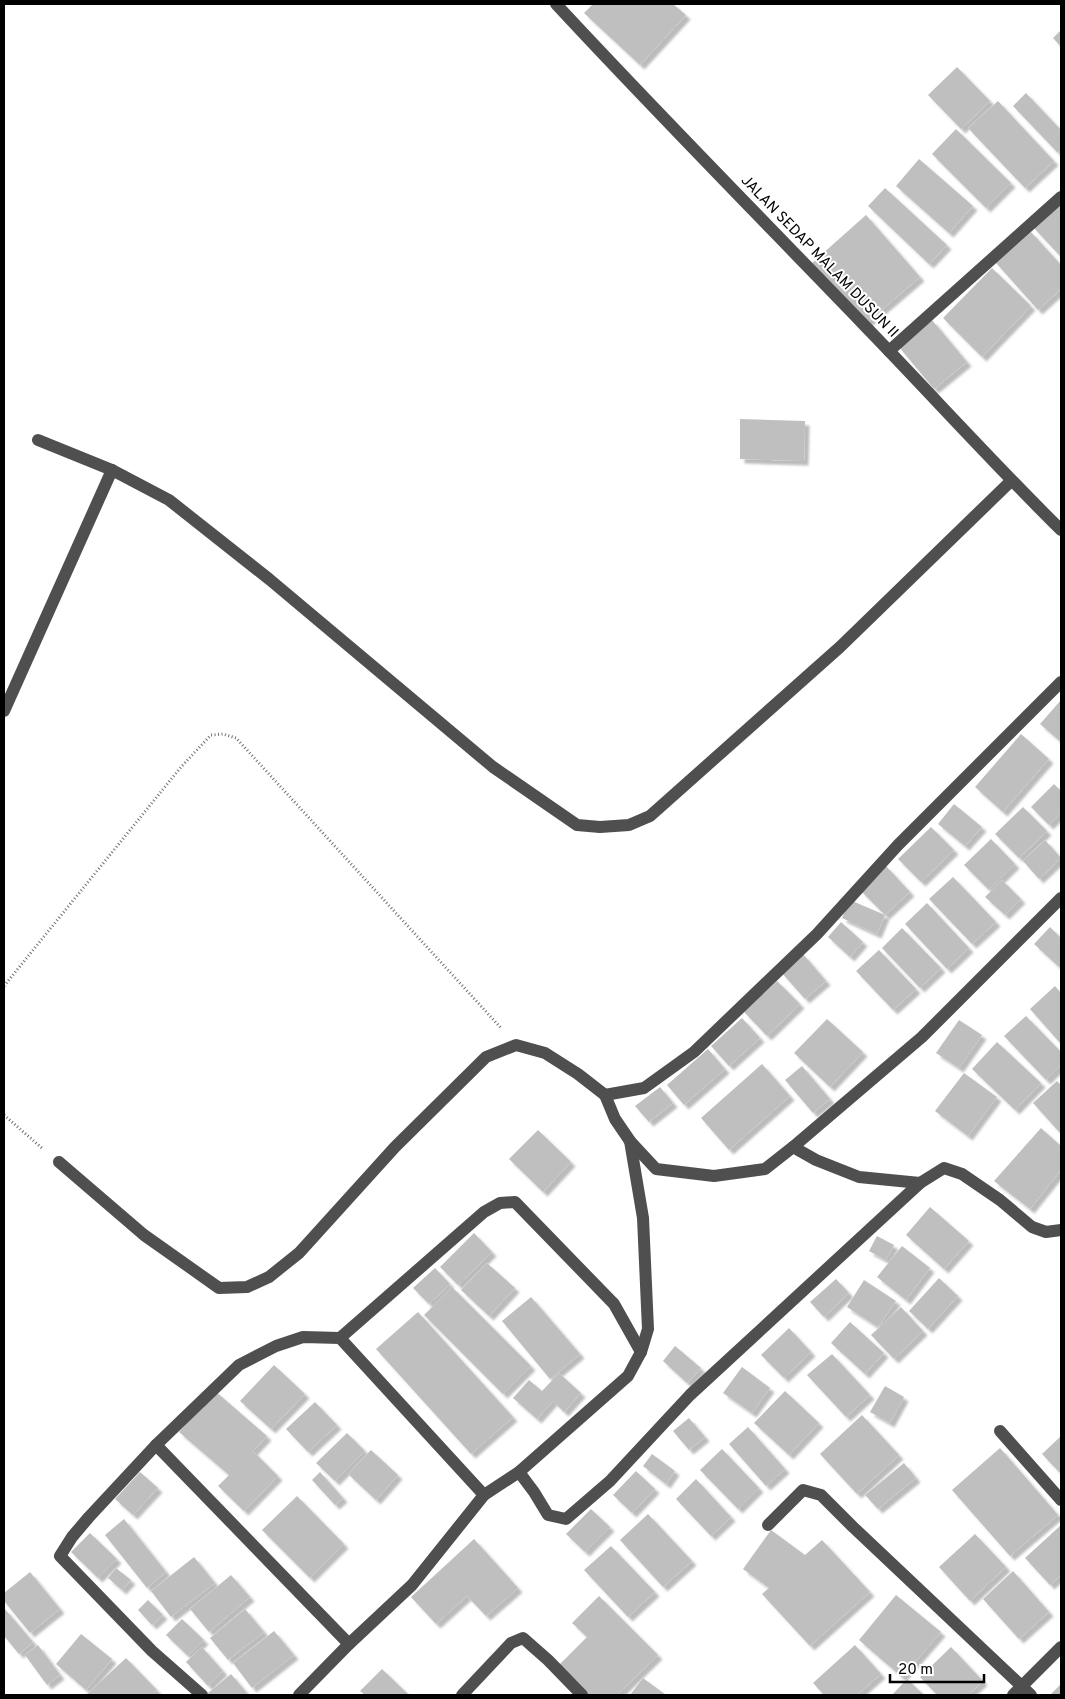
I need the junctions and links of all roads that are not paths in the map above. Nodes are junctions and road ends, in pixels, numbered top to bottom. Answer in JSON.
{"nodes":[{"id":1,"x":556,"y":4,"type":"edge"},
{"id":2,"x":1061,"y":197,"type":"edge"},
{"id":3,"x":889,"y":351,"type":"junction"},
{"id":4,"x":38,"y":440,"type":"dead end"},
{"id":5,"x":112,"y":470,"type":"junction"},
{"id":6,"x":1011,"y":481,"type":"junction"},
{"id":7,"x":1061,"y":530,"type":"edge"},
{"id":8,"x":1061,"y":682,"type":"edge"},
{"id":9,"x":4,"y":711,"type":"edge"},
{"id":10,"x":1061,"y":898,"type":"edge"},
{"id":11,"x":605,"y":1095,"type":"junction"},
{"id":12,"x":630,"y":1141,"type":"junction"},
{"id":13,"x":793,"y":1148,"type":"junction"},
{"id":14,"x":59,"y":1162,"type":"road end"},
{"id":15,"x":920,"y":1183,"type":"junction"},
{"id":16,"x":1061,"y":1230,"type":"edge"},
{"id":17,"x":340,"y":1338,"type":"junction"},
{"id":18,"x":642,"y":1352,"type":"junction"},
{"id":19,"x":1000,"y":1431,"type":"dead end"},
{"id":20,"x":156,"y":1445,"type":"junction"},
{"id":21,"x":519,"y":1472,"type":"junction"},
{"id":22,"x":484,"y":1495,"type":"junction"},
{"id":23,"x":1061,"y":1500,"type":"edge"},
{"id":24,"x":768,"y":1525,"type":"dead end"},
{"id":25,"x":349,"y":1644,"type":"junction"},
{"id":26,"x":1061,"y":1647,"type":"edge"},
{"id":27,"x":1026,"y":1690,"type":"edge"},
{"id":28,"x":202,"y":1695,"type":"edge"},
{"id":29,"x":299,"y":1695,"type":"edge"},
{"id":30,"x":462,"y":1695,"type":"edge"},
{"id":31,"x":582,"y":1695,"type":"edge"},
{"id":32,"x":1013,"y":1695,"type":"edge"}],
"edges":[{"from":1,"to":3,"type":"street","name":"JALAN SEDAP MALAM DUSUN II"},
{"from":2,"to":3,"type":"street"},
{"from":3,"to":6,"type":"street","name":"JALAN SEDAP MALAM DUSUN II"},
{"from":4,"to":5,"type":"street"},
{"from":5,"to":6,"type":"street"},
{"from":5,"to":9,"type":"street"},
{"from":6,"to":7,"type":"street","name":"JALAN SEDAP MALAM DUSUN II"},
{"from":8,"to":11,"type":"street"},
{"from":10,"to":13,"type":"street"},
{"from":11,"to":12,"type":"street"},
{"from":11,"to":14,"type":"street"},
{"from":12,"to":13,"type":"street"},
{"from":12,"to":18,"type":"street"},
{"from":13,"to":15,"type":"street"},
{"from":15,"to":16,"type":"street"},
{"from":15,"to":21,"type":"street"},
{"from":17,"to":18,"type":"street"},
{"from":17,"to":20,"type":"street"},
{"from":17,"to":22,"type":"street"},
{"from":18,"to":21,"type":"street"},
{"from":19,"to":23,"type":"street"},
{"from":20,"to":25,"type":"street"},
{"from":20,"to":28,"type":"street"},
{"from":21,"to":22,"type":"street"},
{"from":22,"to":25,"type":"street"},
{"from":24,"to":27,"type":"street"},
{"from":25,"to":29,"type":"street"},
{"from":26,"to":27,"type":"street"},
{"from":27,"to":32,"type":"street"},
{"from":30,"to":31,"type":"street"}]}
